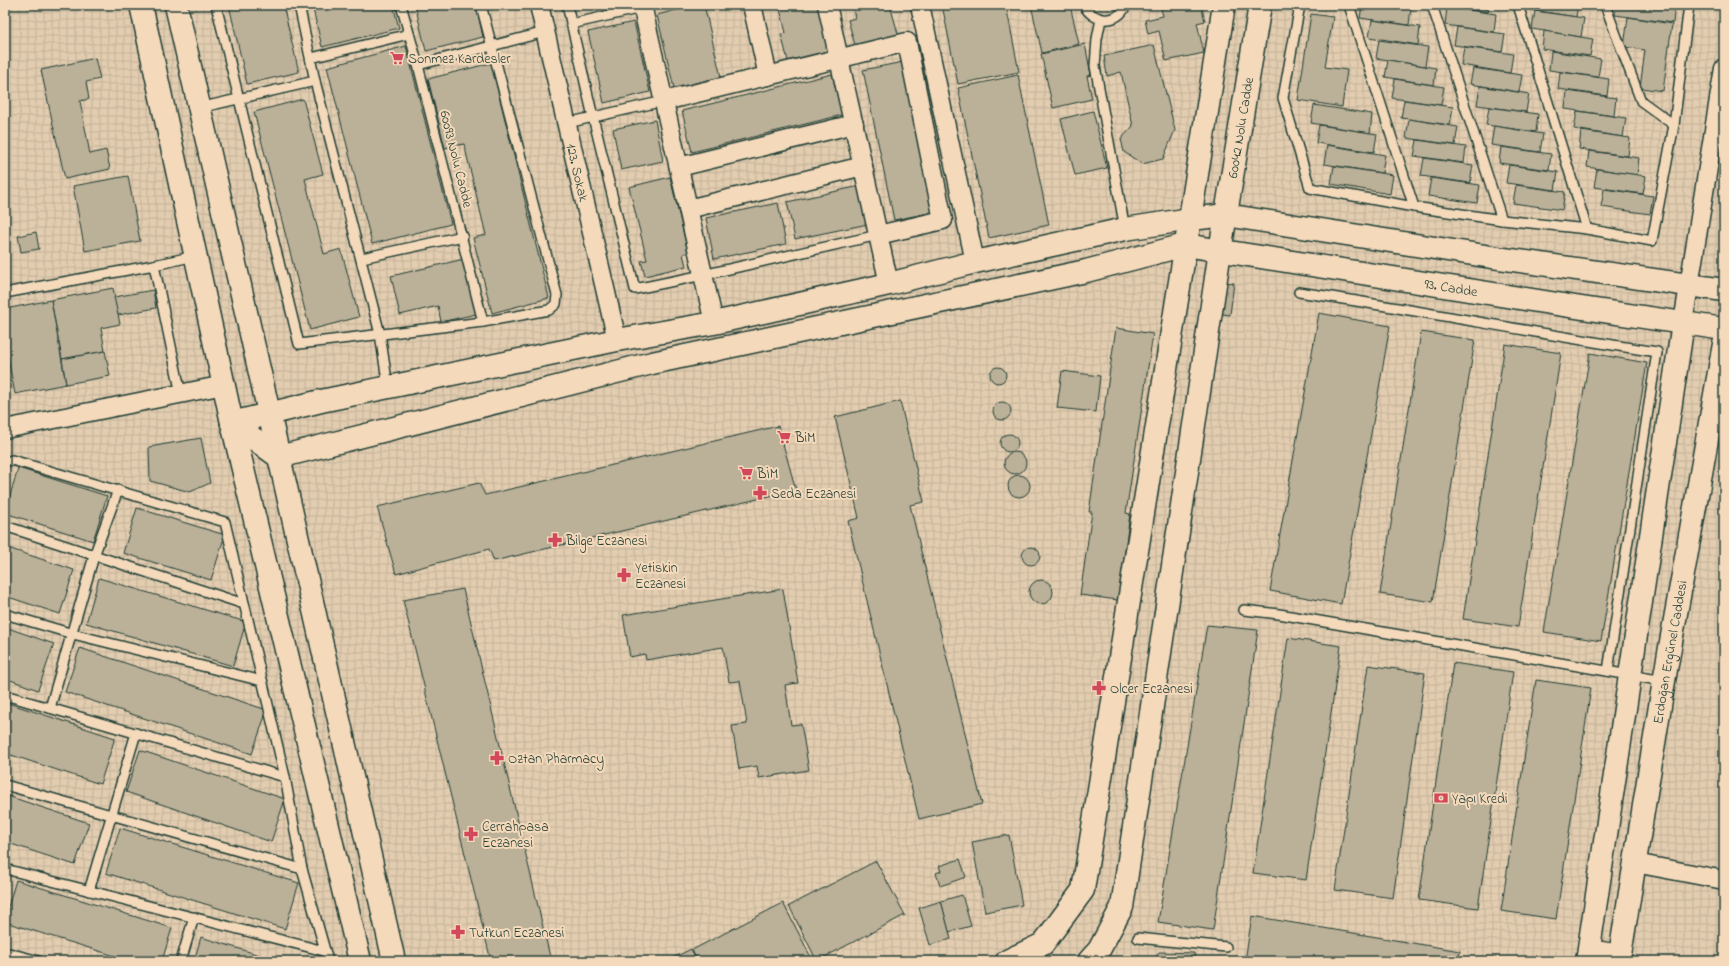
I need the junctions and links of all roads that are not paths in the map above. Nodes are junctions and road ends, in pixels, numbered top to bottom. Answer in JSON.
{"nodes":[{"id":1,"x":141,"y":5,"type":"edge"},
{"id":2,"x":176,"y":5,"type":"edge"},
{"id":3,"x":216,"y":5,"type":"edge"},
{"id":4,"x":299,"y":5,"type":"edge"},
{"id":5,"x":401,"y":5,"type":"edge"},
{"id":6,"x":481,"y":5,"type":"edge"},
{"id":7,"x":541,"y":5,"type":"edge"},
{"id":8,"x":567,"y":5,"type":"edge"},
{"id":9,"x":752,"y":5,"type":"edge"},
{"id":10,"x":827,"y":5,"type":"edge"},
{"id":11,"x":920,"y":5,"type":"edge"},
{"id":12,"x":1084,"y":5,"type":"edge"},
{"id":13,"x":1126,"y":5,"type":"edge"},
{"id":14,"x":1224,"y":5,"type":"edge"},
{"id":15,"x":1260,"y":5,"type":"edge"},
{"id":16,"x":1300,"y":5,"type":"edge"},
{"id":17,"x":1348,"y":5,"type":"edge"},
{"id":18,"x":1432,"y":5,"type":"edge"},
{"id":19,"x":1518,"y":5,"type":"edge"},
{"id":20,"x":1605,"y":5,"type":"edge"},
{"id":21,"x":1689,"y":5,"type":"edge"},
{"id":22,"x":642,"y":6,"type":"edge"},
{"id":23,"x":1101,"y":20,"type":"junction"},
{"id":24,"x":571,"y":24,"type":"junction"},
{"id":25,"x":545,"y":32,"type":"junction"},
{"id":26,"x":409,"y":34,"type":"junction"},
{"id":27,"x":491,"y":46,"type":"junction"},
{"id":28,"x":311,"y":58,"type":"junction"},
{"id":29,"x":839,"y":59,"type":"junction"},
{"id":30,"x":418,"y":65,"type":"junction"},
{"id":31,"x":1724,"y":68,"type":"edge"},
{"id":32,"x":768,"y":76,"type":"junction"},
{"id":33,"x":315,"y":81,"type":"junction"},
{"id":34,"x":239,"y":98,"type":"junction"},
{"id":35,"x":664,"y":102,"type":"junction"},
{"id":36,"x":199,"y":108,"type":"junction"},
{"id":37,"x":593,"y":117,"type":"junction"},
{"id":38,"x":567,"y":123,"type":"junction"},
{"id":39,"x":854,"y":124,"type":"junction"},
{"id":40,"x":1674,"y":125,"type":"junction"},
{"id":41,"x":678,"y":166,"type":"junction"},
{"id":42,"x":863,"y":166,"type":"junction"},
{"id":43,"x":1414,"y":207,"type":"junction"},
{"id":44,"x":688,"y":209,"type":"junction"},
{"id":45,"x":1226,"y":216,"type":"junction"},
{"id":46,"x":1191,"y":219,"type":"junction"},
{"id":47,"x":1502,"y":220,"type":"junction"},
{"id":48,"x":1587,"y":229,"type":"junction"},
{"id":49,"x":1125,"y":230,"type":"junction"},
{"id":50,"x":878,"y":235,"type":"junction"},
{"id":51,"x":463,"y":236,"type":"junction"},
{"id":52,"x":1185,"y":245,"type":"junction"},
{"id":53,"x":1220,"y":250,"type":"junction"},
{"id":54,"x":195,"y":256,"type":"junction"},
{"id":55,"x":362,"y":258,"type":"junction"},
{"id":56,"x":975,"y":262,"type":"junction"},
{"id":57,"x":154,"y":265,"type":"junction"},
{"id":58,"x":703,"y":275,"type":"junction"},
{"id":59,"x":889,"y":284,"type":"junction"},
{"id":60,"x":1689,"y":286,"type":"junction"},
{"id":61,"x":1724,"y":290,"type":"edge"},
{"id":62,"x":1299,"y":292,"type":"dead end"},
{"id":63,"x":5,"y":293,"type":"edge"},
{"id":64,"x":483,"y":322,"type":"junction"},
{"id":65,"x":714,"y":323,"type":"junction"},
{"id":66,"x":1683,"y":323,"type":"junction"},
{"id":67,"x":1724,"y":329,"type":"edge"},
{"id":68,"x":380,"y":334,"type":"junction"},
{"id":69,"x":617,"y":340,"type":"junction"},
{"id":70,"x":1724,"y":344,"type":"edge"},
{"id":71,"x":224,"y":385,"type":"junction"},
{"id":72,"x":388,"y":387,"type":"junction"},
{"id":73,"x":181,"y":394,"type":"junction"},
{"id":74,"x":270,"y":413,"type":"junction"},
{"id":75,"x":232,"y":423,"type":"junction"},
{"id":76,"x":5,"y":429,"type":"edge"},
{"id":77,"x":279,"y":457,"type":"junction"},
{"id":78,"x":5,"y":462,"type":"edge"},
{"id":79,"x":118,"y":490,"type":"junction"},
{"id":80,"x":5,"y":526,"type":"edge"},
{"id":81,"x":94,"y":556,"type":"junction"},
{"id":82,"x":244,"y":604,"type":"junction"},
{"id":83,"x":1244,"y":610,"type":"dead end"},
{"id":84,"x":5,"y":614,"type":"edge"},
{"id":85,"x":73,"y":634,"type":"junction"},
{"id":86,"x":1608,"y":671,"type":"junction"},
{"id":87,"x":1630,"y":675,"type":"junction"},
{"id":88,"x":262,"y":681,"type":"junction"},
{"id":89,"x":1664,"y":681,"type":"junction"},
{"id":90,"x":5,"y":695,"type":"edge"},
{"id":91,"x":50,"y":708,"type":"junction"},
{"id":92,"x":136,"y":733,"type":"junction"},
{"id":93,"x":285,"y":776,"type":"junction"},
{"id":94,"x":5,"y":785,"type":"edge"},
{"id":95,"x":112,"y":814,"type":"junction"},
{"id":96,"x":1635,"y":863,"type":"junction"},
{"id":97,"x":5,"y":869,"type":"edge"},
{"id":98,"x":302,"y":869,"type":"junction"},
{"id":99,"x":1724,"y":880,"type":"edge"},
{"id":100,"x":89,"y":891,"type":"junction"},
{"id":101,"x":194,"y":917,"type":"junction"},
{"id":102,"x":1138,"y":938,"type":"dead end"},
{"id":103,"x":1226,"y":947,"type":"dead end"},
{"id":104,"x":324,"y":951,"type":"junction"},
{"id":105,"x":5,"y":952,"type":"edge"},
{"id":106,"x":1588,"y":955,"type":"edge"},
{"id":107,"x":1620,"y":957,"type":"edge"},
{"id":108,"x":39,"y":961,"type":"edge"},
{"id":109,"x":181,"y":961,"type":"edge"},
{"id":110,"x":328,"y":961,"type":"edge"},
{"id":111,"x":360,"y":961,"type":"edge"},
{"id":112,"x":394,"y":961,"type":"edge"},
{"id":113,"x":1007,"y":961,"type":"edge"},
{"id":114,"x":1089,"y":961,"type":"edge"}],
"edges":[{"from":1,"to":54,"type":"street"},
{"from":2,"to":36,"type":"street"},
{"from":3,"to":34,"type":"lane"},
{"from":4,"to":28,"type":"lane"},
{"from":5,"to":26,"type":"lane","name":"60093 Nolu Cadde"},
{"from":6,"to":27,"type":"lane"},
{"from":7,"to":25,"type":"street","name":"123. Sokak"},
{"from":8,"to":24,"type":"lane"},
{"from":9,"to":32,"type":"street"},
{"from":10,"to":29,"type":"street"},
{"from":11,"to":56,"type":"street"},
{"from":12,"to":23,"type":"lane"},
{"from":13,"to":23,"type":"lane"},
{"from":14,"to":46,"type":"street"},
{"from":15,"to":45,"type":"street","name":"60042 Nolu Cadde"},
{"from":16,"to":43,"type":"lane"},
{"from":17,"to":43,"type":"lane"},
{"from":18,"to":47,"type":"lane"},
{"from":19,"to":48,"type":"lane"},
{"from":20,"to":40,"type":"lane"},
{"from":21,"to":40,"type":"lane"},
{"from":22,"to":24,"type":"lane"},
{"from":22,"to":35,"type":"street"},
{"from":23,"to":49,"type":"lane"},
{"from":24,"to":37,"type":"lane"},
{"from":25,"to":27,"type":"lane"},
{"from":25,"to":38,"type":"street","name":"123. Sokak"},
{"from":26,"to":28,"type":"lane"},
{"from":26,"to":30,"type":"lane","name":"60093 Nolu Cadde"},
{"from":27,"to":30,"type":"lane"},
{"from":27,"to":64,"type":"lane"},
{"from":28,"to":33,"type":"lane"},
{"from":29,"to":32,"type":"street"},
{"from":29,"to":39,"type":"street"},
{"from":29,"to":50,"type":"street"},
{"from":30,"to":51,"type":"lane","name":"60093 Nolu Cadde"},
{"from":31,"to":60,"type":"street"},
{"from":32,"to":35,"type":"street"},
{"from":33,"to":34,"type":"lane"},
{"from":33,"to":55,"type":"lane"},
{"from":34,"to":36,"type":"lane"},
{"from":34,"to":68,"type":"lane"},
{"from":35,"to":37,"type":"lane"},
{"from":35,"to":41,"type":"street"},
{"from":36,"to":74,"type":"street"},
{"from":37,"to":38,"type":"lane"},
{"from":37,"to":58,"type":"lane"},
{"from":38,"to":69,"type":"street","name":"123. Sokak"},
{"from":39,"to":41,"type":"street"},
{"from":39,"to":42,"type":"street"},
{"from":40,"to":48,"type":"lane"},
{"from":41,"to":44,"type":"street"},
{"from":42,"to":44,"type":"street"},
{"from":42,"to":50,"type":"street"},
{"from":43,"to":47,"type":"lane"},
{"from":44,"to":58,"type":"street"},
{"from":45,"to":46,"type":"street"},
{"from":45,"to":53,"type":"street","name":"60042 Nolu Cadde"},
{"from":45,"to":60,"type":"street"},
{"from":46,"to":49,"type":"street"},
{"from":46,"to":52,"type":"street"},
{"from":47,"to":48,"type":"lane"},
{"from":49,"to":56,"type":"street"},
{"from":50,"to":58,"type":"lane"},
{"from":50,"to":59,"type":"street"},
{"from":51,"to":55,"type":"lane"},
{"from":51,"to":64,"type":"lane","name":"60093 Nolu Cadde"},
{"from":52,"to":53,"type":"street","name":"93. Cadde"},
{"from":52,"to":77,"type":"street"},
{"from":52,"to":113,"type":"street"},
{"from":53,"to":66,"type":"street","name":"93. Cadde"},
{"from":53,"to":114,"type":"street","name":"60042 Nolu Cadde"},
{"from":54,"to":57,"type":"lane"},
{"from":54,"to":71,"type":"street"},
{"from":55,"to":68,"type":"lane"},
{"from":56,"to":59,"type":"street"},
{"from":57,"to":63,"type":"lane"},
{"from":57,"to":73,"type":"lane"},
{"from":58,"to":65,"type":"street"},
{"from":59,"to":65,"type":"street"},
{"from":60,"to":61,"type":"street"},
{"from":60,"to":66,"type":"street"},
{"from":62,"to":86,"type":"lane"},
{"from":64,"to":68,"type":"lane"},
{"from":65,"to":69,"type":"street"},
{"from":66,"to":67,"type":"street","name":"93. Cadde"},
{"from":66,"to":87,"type":"street"},
{"from":68,"to":72,"type":"lane"},
{"from":69,"to":72,"type":"street"},
{"from":70,"to":89,"type":"street","name":"Erdoğan Ergünel Caddesi"},
{"from":71,"to":73,"type":"street"},
{"from":71,"to":75,"type":"street"},
{"from":72,"to":74,"type":"street"},
{"from":73,"to":76,"type":"street"},
{"from":74,"to":75,"type":"street"},
{"from":74,"to":77,"type":"street"},
{"from":75,"to":77,"type":"street"},
{"from":75,"to":111,"type":"street"},
{"from":77,"to":112,"type":"street"},
{"from":78,"to":79,"type":"lane"},
{"from":79,"to":81,"type":"lane"},
{"from":79,"to":82,"type":"lane"},
{"from":80,"to":81,"type":"lane"},
{"from":81,"to":82,"type":"lane"},
{"from":81,"to":85,"type":"lane"},
{"from":82,"to":88,"type":"lane"},
{"from":83,"to":86,"type":"lane"},
{"from":84,"to":85,"type":"lane"},
{"from":85,"to":88,"type":"lane"},
{"from":85,"to":91,"type":"lane"},
{"from":86,"to":87,"type":"lane"},
{"from":87,"to":89,"type":"lane"},
{"from":87,"to":106,"type":"street"},
{"from":88,"to":93,"type":"lane"},
{"from":89,"to":96,"type":"street","name":"Erdoğan Ergünel Caddesi"},
{"from":90,"to":91,"type":"lane"},
{"from":91,"to":92,"type":"lane"},
{"from":92,"to":93,"type":"lane"},
{"from":92,"to":95,"type":"lane"},
{"from":93,"to":98,"type":"lane"},
{"from":94,"to":95,"type":"lane"},
{"from":95,"to":98,"type":"lane"},
{"from":95,"to":100,"type":"lane"},
{"from":96,"to":99,"type":"street"},
{"from":96,"to":107,"type":"street","name":"Erdoğan Ergünel Caddesi"},
{"from":97,"to":100,"type":"lane"},
{"from":98,"to":104,"type":"lane"},
{"from":100,"to":101,"type":"lane"},
{"from":101,"to":104,"type":"lane"},
{"from":101,"to":109,"type":"lane"},
{"from":102,"to":103,"type":"lane"},
{"from":104,"to":110,"type":"lane"},
{"from":105,"to":108,"type":"lane"},
{"from":106,"to":107,"type":"street"}]}
